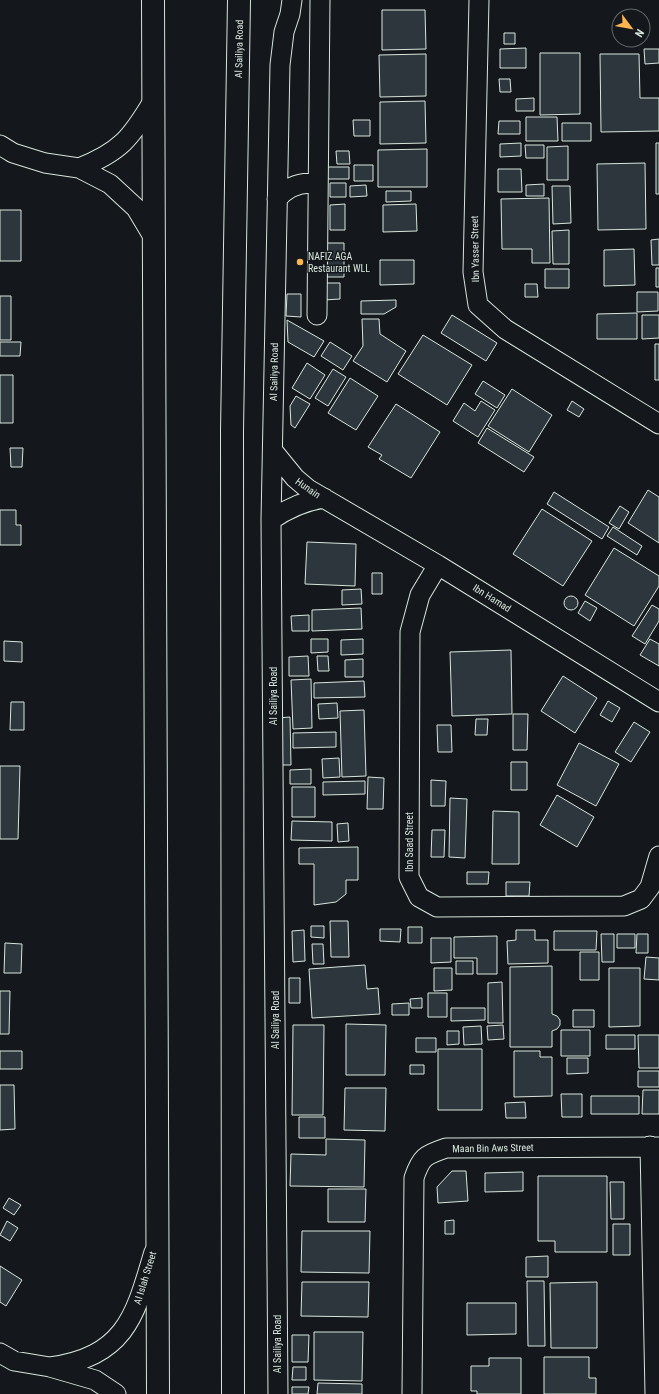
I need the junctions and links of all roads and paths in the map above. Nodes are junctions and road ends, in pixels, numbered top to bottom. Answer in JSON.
{"nodes":[{"id":1,"x":153,"y":0,"type":"edge"},
{"id":2,"x":239,"y":0,"type":"edge"},
{"id":3,"x":252,"y":0,"type":"edge"},
{"id":4,"x":292,"y":0,"type":"edge"},
{"id":5,"x":320,"y":0,"type":"edge"},
{"id":6,"x":479,"y":0,"type":"edge"},
{"id":7,"x":239,"y":22,"type":"junction"},
{"id":8,"x":153,"y":101,"type":"junction"},
{"id":9,"x":0,"y":145,"type":"edge"},
{"id":10,"x":278,"y":161,"type":"junction"},
{"id":11,"x":79,"y":168,"type":"junction"},
{"id":12,"x":318,"y":179,"type":"junction"},
{"id":13,"x":277,"y":199,"type":"junction"},
{"id":14,"x":154,"y":238,"type":"junction"},
{"id":15,"x":317,"y":315,"type":"dead end"},
{"id":16,"x":659,"y":424,"type":"edge"},
{"id":17,"x":272,"y":451,"type":"junction"},
{"id":18,"x":324,"y":498,"type":"junction"},
{"id":19,"x":271,"y":520,"type":"junction"},
{"id":20,"x":438,"y":564,"type":"junction"},
{"id":21,"x":659,"y":702,"type":"edge"},
{"id":22,"x":659,"y":856,"type":"edge"},
{"id":23,"x":655,"y":1147,"type":"edge"},
{"id":24,"x":158,"y":1235,"type":"junction"},
{"id":25,"x":0,"y":1353,"type":"edge"},
{"id":26,"x":50,"y":1367,"type":"junction"},
{"id":27,"x":656,"y":1392,"type":"edge"},
{"id":28,"x":116,"y":1394,"type":"edge"},
{"id":29,"x":158,"y":1394,"type":"edge"},
{"id":30,"x":233,"y":1394,"type":"edge"},
{"id":31,"x":278,"y":1394,"type":"edge"},
{"id":32,"x":412,"y":1394,"type":"edge"}],
"edges":[{"from":1,"to":8,"type":"main road"},
{"from":2,"to":7,"type":"main road","name":"Al Sailiya Road"},
{"from":3,"to":7,"type":"main road"},
{"from":4,"to":10,"type":"street","name":"Al Sailiya Road"},
{"from":5,"to":12,"type":"street"},
{"from":6,"to":16,"type":"street","name":"Ibn Yasser Street"},
{"from":7,"to":30,"type":"main road","name":"Al Sailiya Road"},
{"from":8,"to":11,"type":"street"},
{"from":8,"to":14,"type":"main road"},
{"from":9,"to":11,"type":"street"},
{"from":10,"to":12,"type":"street"},
{"from":10,"to":13,"type":"street","name":"Al Sailiya Road"},
{"from":11,"to":14,"type":"street"},
{"from":12,"to":13,"type":"street"},
{"from":12,"to":15,"type":"street"},
{"from":13,"to":17,"type":"street","name":"Al Sailiya Road"},
{"from":14,"to":24,"type":"main road"},
{"from":17,"to":18,"type":"street","name":"Hunain"},
{"from":17,"to":19,"type":"street","name":"Al Sailiya Road"},
{"from":18,"to":19,"type":"street","name":"Hunain"},
{"from":18,"to":20,"type":"street","name":"Ibn Hamad"},
{"from":19,"to":31,"type":"street","name":"Al Sailiya Road"},
{"from":20,"to":21,"type":"street","name":"Ibn Hamad"},
{"from":20,"to":22,"type":"street","name":"Ibn Saad Street"},
{"from":23,"to":27,"type":"street"},
{"from":23,"to":32,"type":"street","name":"Maan Bin Aws Street"},
{"from":24,"to":26,"type":"street","name":"Al Islah Street"},
{"from":24,"to":29,"type":"main road"},
{"from":25,"to":26,"type":"street","name":"Al Islah Street"},
{"from":26,"to":28,"type":"street","name":"Al Islah Street"}]}
